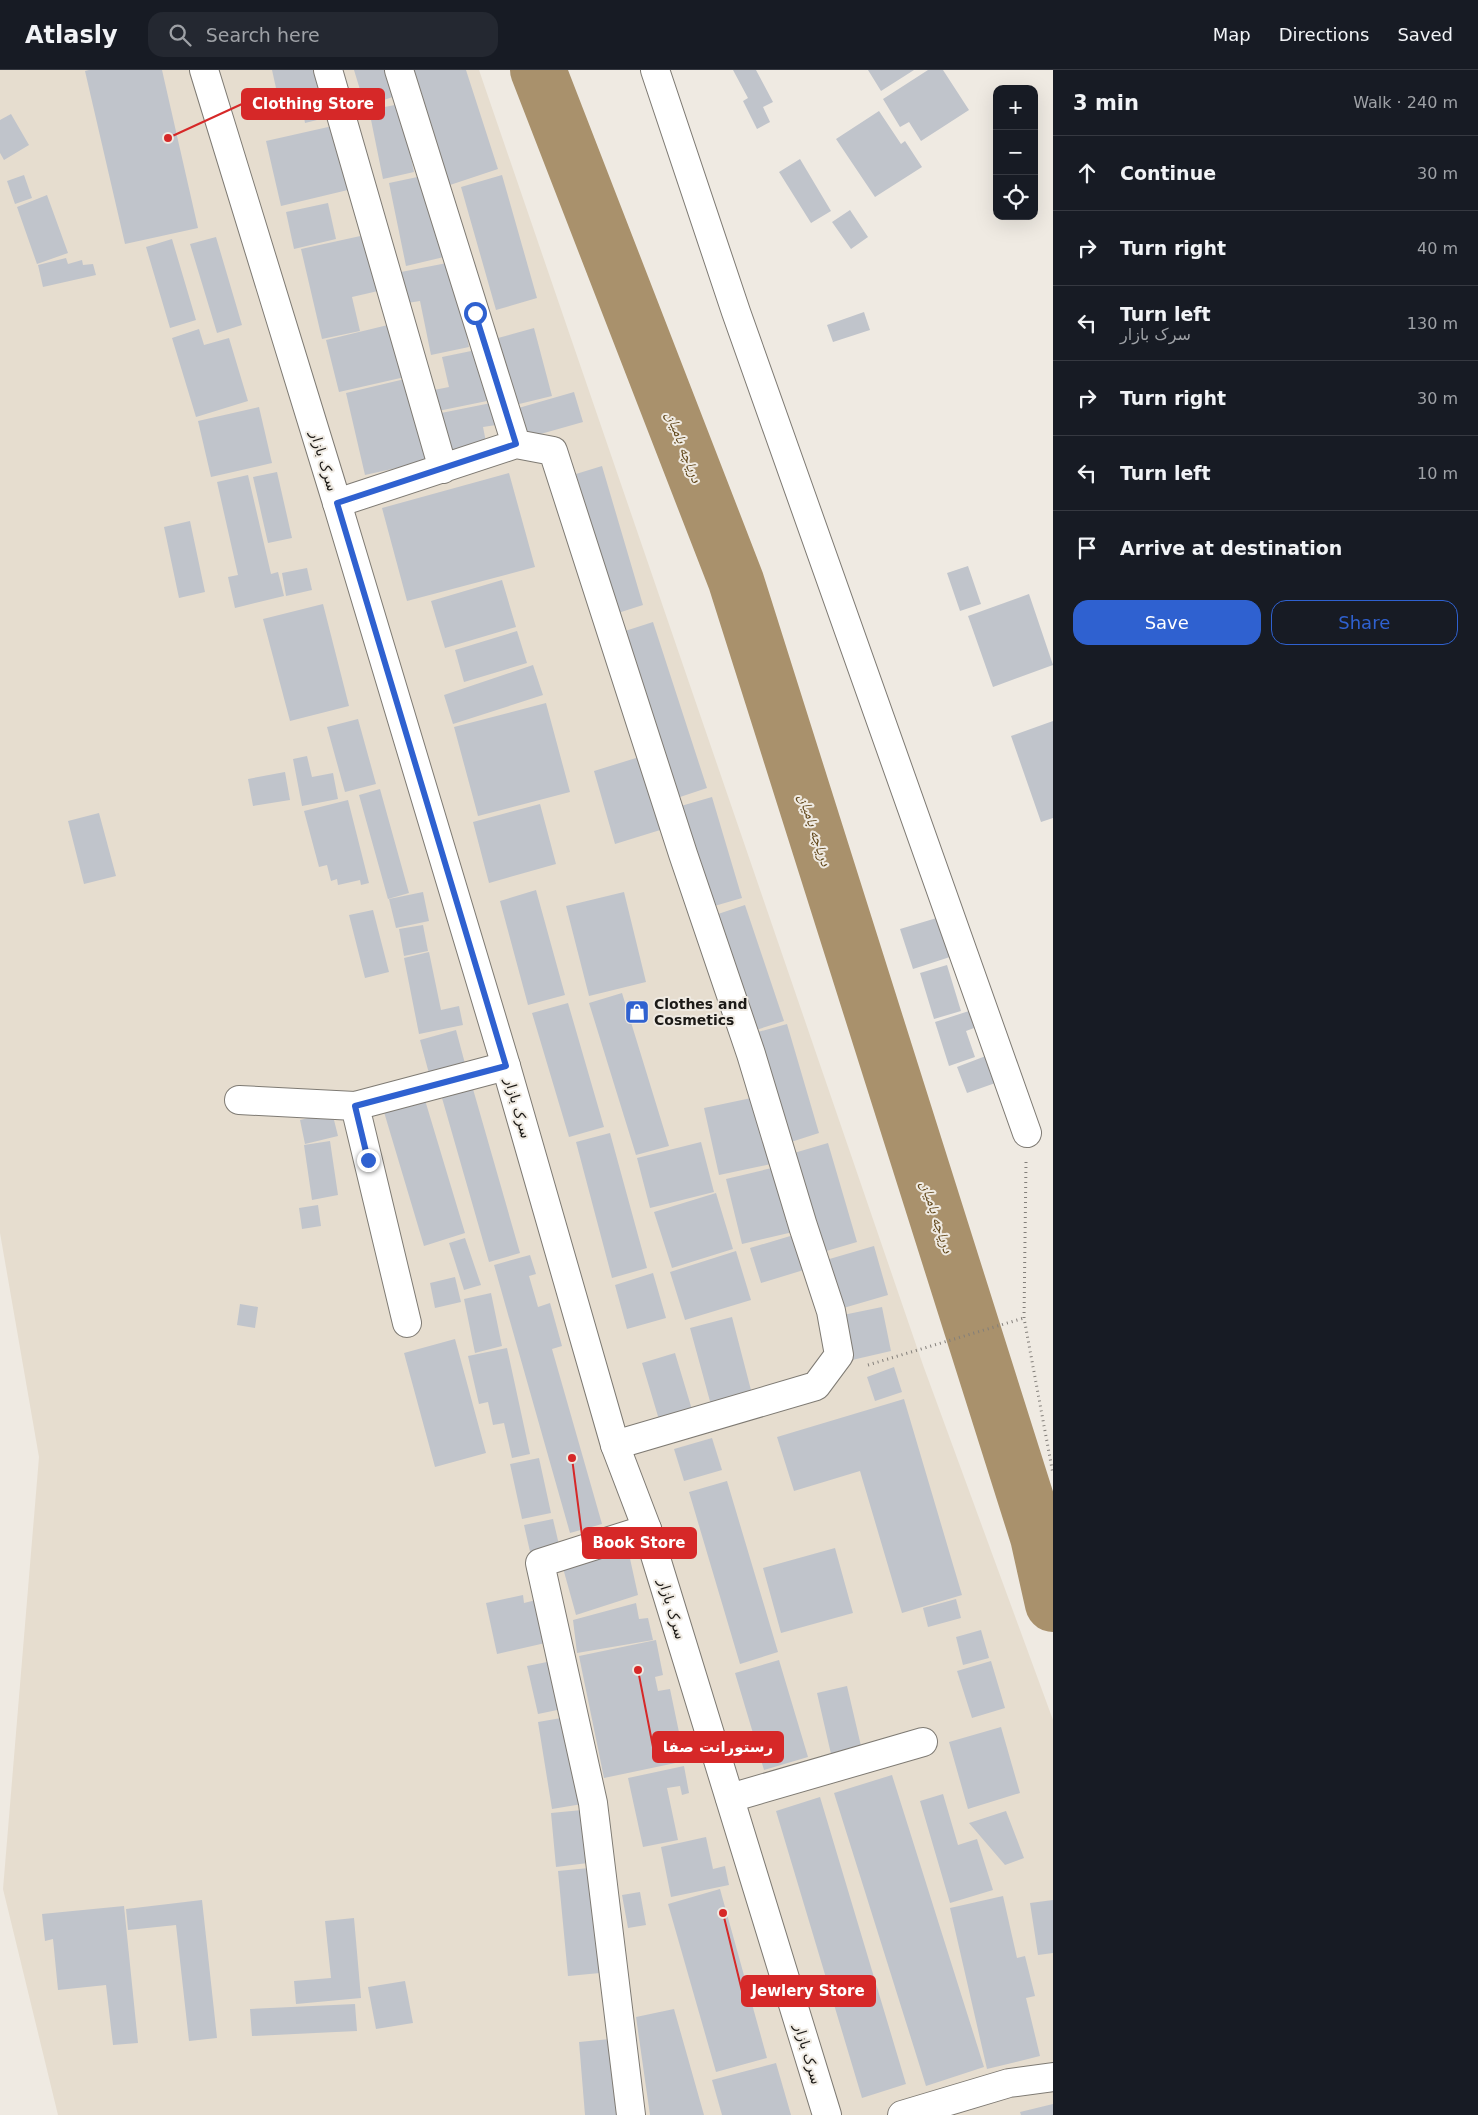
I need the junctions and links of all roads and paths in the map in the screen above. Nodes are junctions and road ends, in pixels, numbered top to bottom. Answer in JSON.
{"nodes":[{"id":1,"x":204,"y":70,"type":"edge"},
{"id":2,"x":328,"y":70,"type":"edge"},
{"id":3,"x":399,"y":70,"type":"edge"},
{"id":4,"x":655,"y":70,"type":"edge"},
{"id":5,"x":516,"y":444,"type":"junction"},
{"id":6,"x":443,"y":468,"type":"junction"},
{"id":7,"x":337,"y":503,"type":"junction"},
{"id":8,"x":506,"y":1066,"type":"junction"},
{"id":9,"x":239,"y":1100,"type":"dead end"},
{"id":10,"x":355,"y":1106,"type":"junction"},
{"id":11,"x":1027,"y":1133,"type":"joint"},
{"id":12,"x":1024,"y":1318,"type":"junction"},
{"id":13,"x":407,"y":1323,"type":"dead end"},
{"id":14,"x":839,"y":1355,"type":"junction"},
{"id":15,"x":616,"y":1445,"type":"junction"},
{"id":16,"x":1053,"y":1474,"type":"edge"},
{"id":17,"x":647,"y":1529,"type":"junction"},
{"id":18,"x":923,"y":1742,"type":"dead end"},
{"id":19,"x":730,"y":1798,"type":"junction"},
{"id":20,"x":1053,"y":2076,"type":"edge"},
{"id":21,"x":631,"y":2115,"type":"edge"},
{"id":22,"x":827,"y":2115,"type":"edge"},
{"id":23,"x":902,"y":2115,"type":"edge"}],
"edges":[{"from":1,"to":7,"type":"street","name":"سرک بازار"},
{"from":2,"to":6,"type":"street"},
{"from":3,"to":5,"type":"street"},
{"from":4,"to":11,"type":"street"},
{"from":5,"to":6,"type":"street"},
{"from":5,"to":14,"type":"street"},
{"from":6,"to":7,"type":"street"},
{"from":7,"to":8,"type":"street","name":"سرک بازار"},
{"from":8,"to":10,"type":"street"},
{"from":8,"to":15,"type":"street","name":"سرک بازار"},
{"from":9,"to":10,"type":"street"},
{"from":10,"to":13,"type":"street"},
{"from":11,"to":12,"type":"path"},
{"from":12,"to":14,"type":"path"},
{"from":12,"to":16,"type":"path"},
{"from":14,"to":15,"type":"street"},
{"from":15,"to":17,"type":"street","name":"سرک بازار"},
{"from":17,"to":19,"type":"street","name":"سرک بازار"},
{"from":17,"to":21,"type":"street"},
{"from":18,"to":19,"type":"street"},
{"from":19,"to":22,"type":"street","name":"سرک بازار"},
{"from":20,"to":23,"type":"street"}]}
